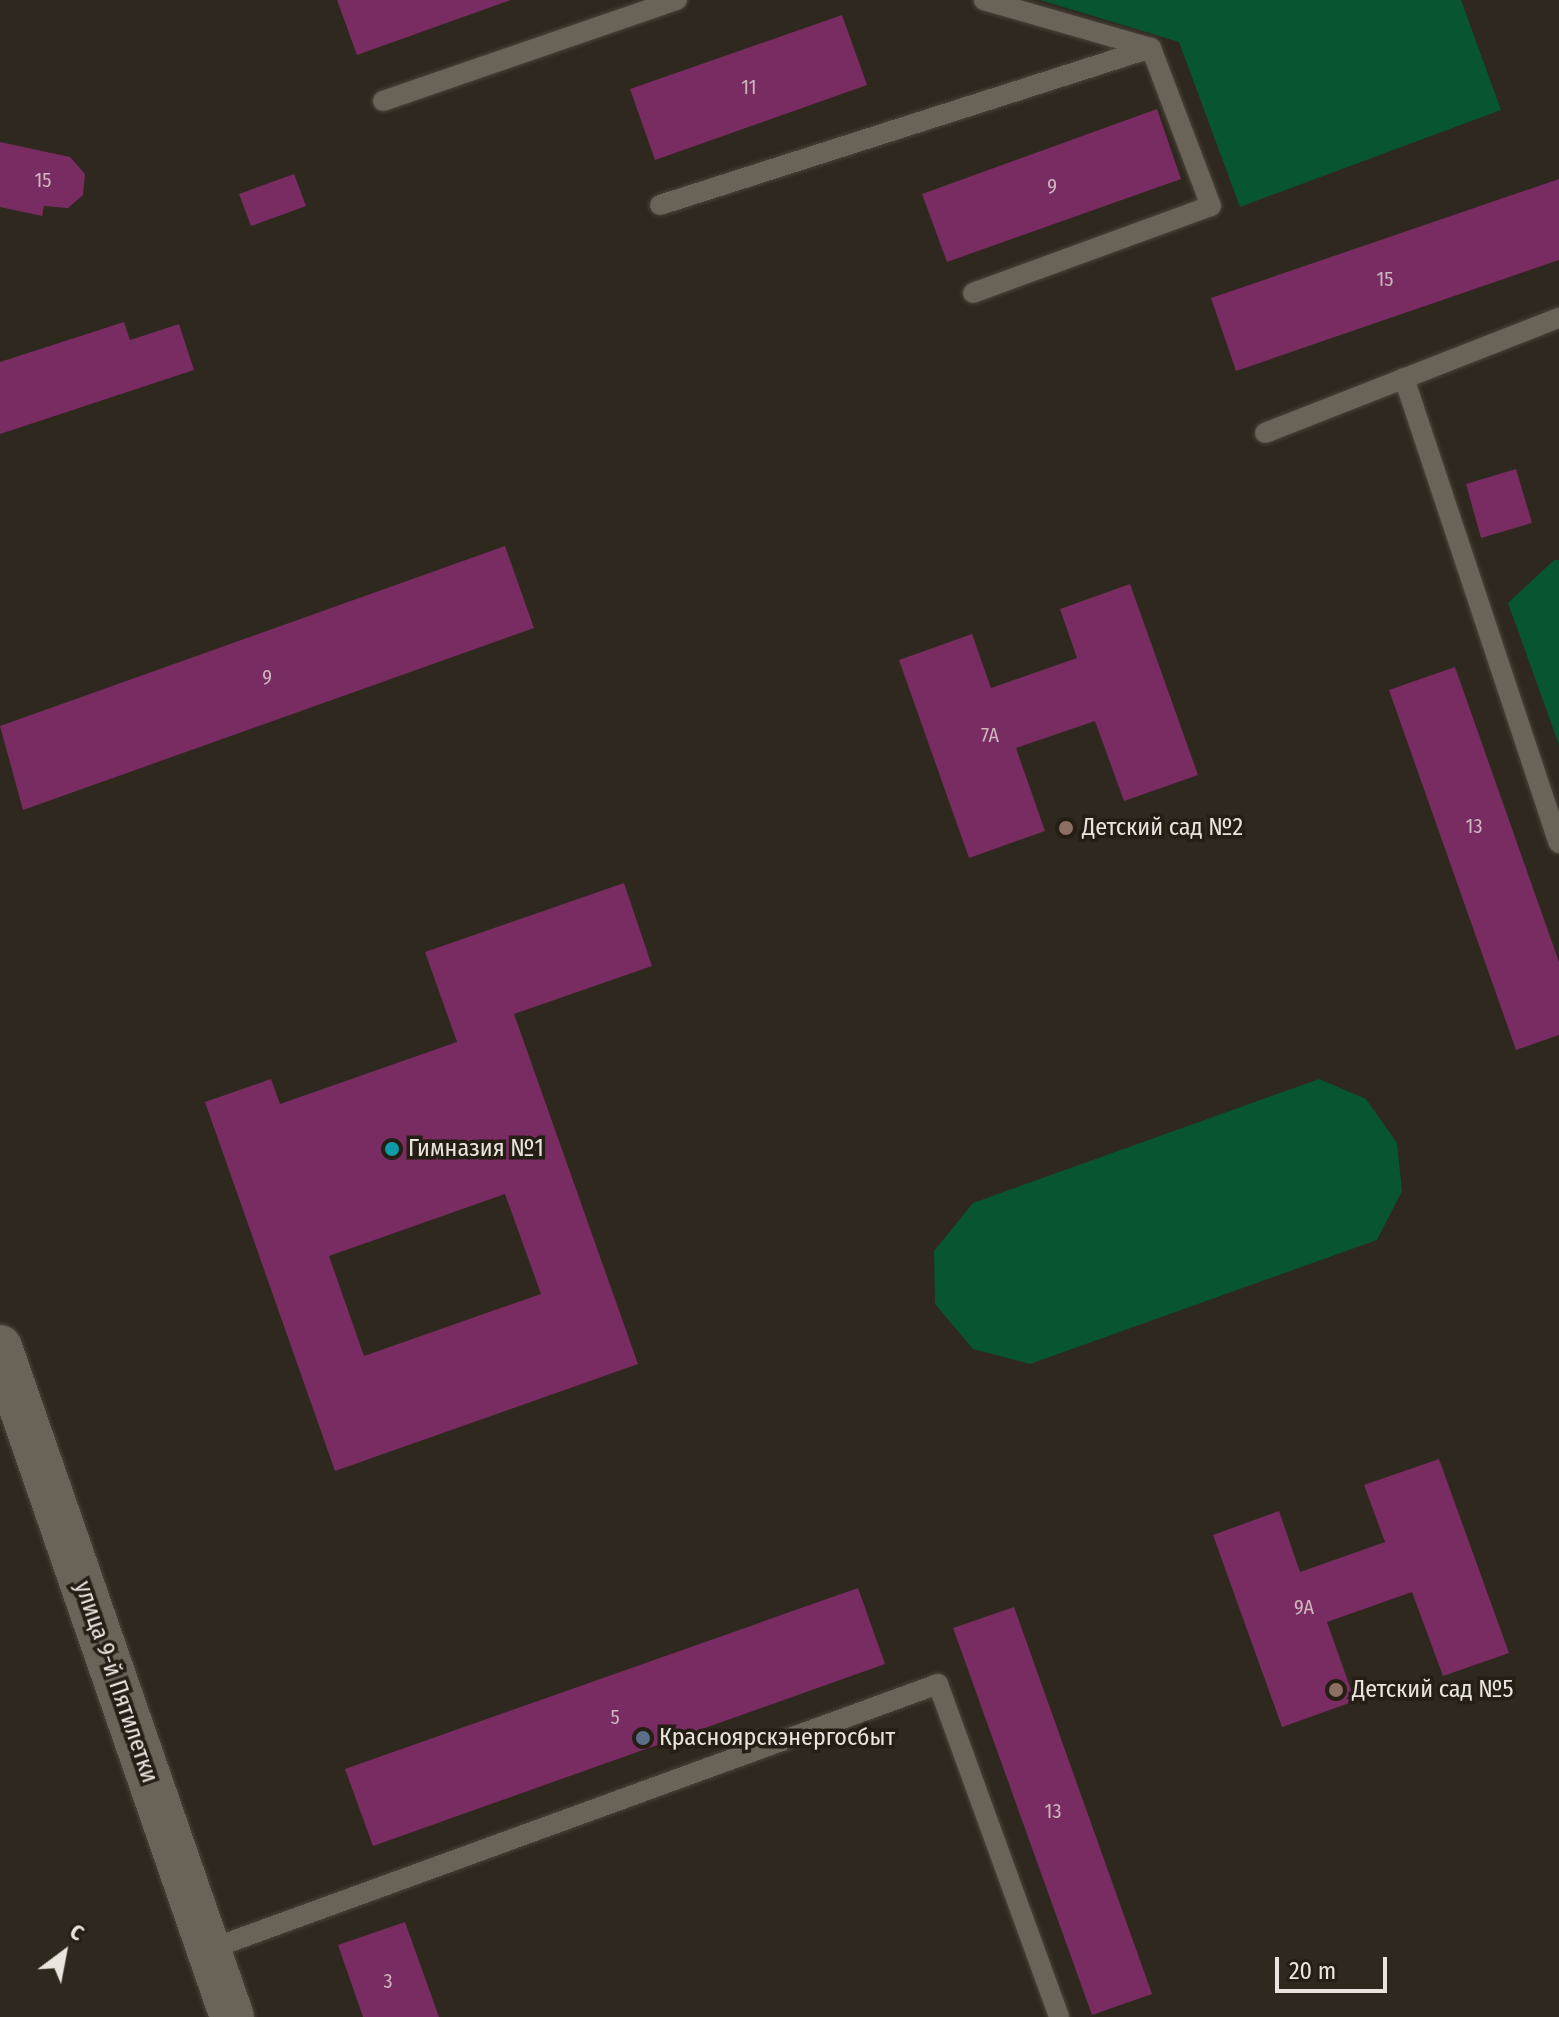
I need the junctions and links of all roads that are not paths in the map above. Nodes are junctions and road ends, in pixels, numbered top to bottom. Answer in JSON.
{"nodes":[{"id":1,"x":677,"y":0,"type":"edge"},
{"id":2,"x":984,"y":0,"type":"edge"},
{"id":3,"x":632,"y":6,"type":"edge"},
{"id":4,"x":1151,"y":48,"type":"junction"},
{"id":5,"x":383,"y":101,"type":"dead end"},
{"id":6,"x":660,"y":205,"type":"dead end"},
{"id":7,"x":973,"y":293,"type":"dead end"},
{"id":8,"x":1559,"y":318,"type":"edge"},
{"id":9,"x":1404,"y":378,"type":"junction"},
{"id":10,"x":1265,"y":433,"type":"dead end"},
{"id":11,"x":1559,"y":843,"type":"edge"},
{"id":12,"x":0,"y":1347,"type":"edge"},
{"id":13,"x":208,"y":1950,"type":"junction"},
{"id":14,"x":232,"y":2017,"type":"edge"},
{"id":15,"x":1059,"y":2017,"type":"edge"}],
"edges":[{"from":1,"to":3,"type":"lane"},
{"from":2,"to":4,"type":"lane"},
{"from":3,"to":5,"type":"lane"},
{"from":4,"to":6,"type":"lane"},
{"from":4,"to":7,"type":"lane"},
{"from":8,"to":9,"type":"lane"},
{"from":9,"to":10,"type":"lane"},
{"from":9,"to":11,"type":"lane"},
{"from":12,"to":13,"type":"street","name":"улица 9-й Пятилетки"},
{"from":13,"to":14,"type":"street","name":"улица 9-й Пятилетки"},
{"from":13,"to":15,"type":"lane"}]}
